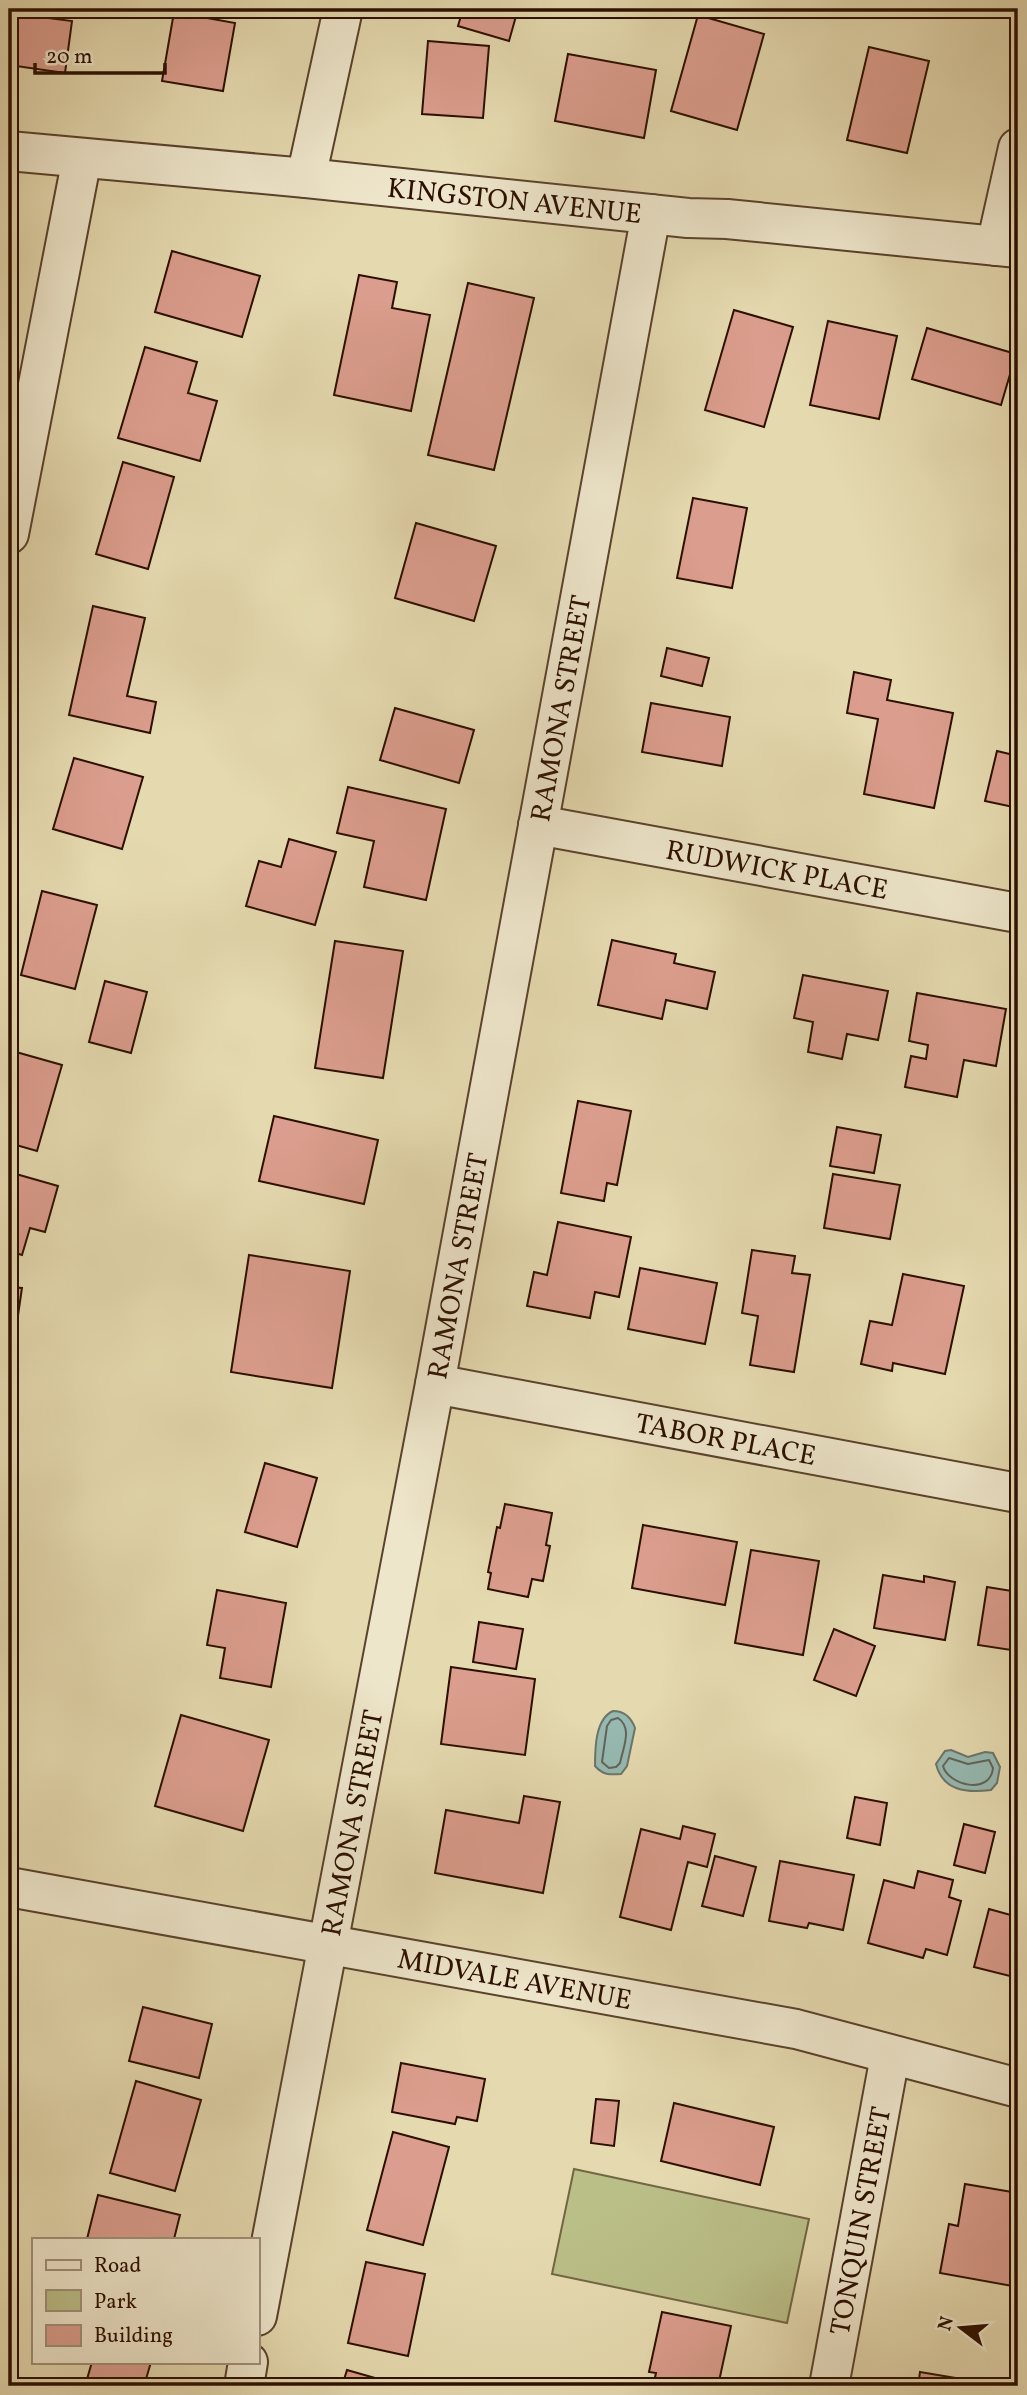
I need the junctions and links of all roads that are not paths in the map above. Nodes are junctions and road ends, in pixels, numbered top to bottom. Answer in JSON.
{"nodes":[{"id":1,"x":344,"y":9,"type":"edge"},
{"id":2,"x":1018,"y":148,"type":"edge"},
{"id":3,"x":9,"y":151,"type":"edge"},
{"id":4,"x":82,"y":158,"type":"junction"},
{"id":5,"x":306,"y":178,"type":"junction"},
{"id":6,"x":651,"y":214,"type":"junction"},
{"id":7,"x":1007,"y":247,"type":"edge"},
{"id":8,"x":9,"y":534,"type":"edge"},
{"id":9,"x":538,"y":825,"type":"junction"},
{"id":10,"x":1018,"y":912,"type":"edge"},
{"id":11,"x":435,"y":1384,"type":"junction"},
{"id":12,"x":1018,"y":1493,"type":"edge"},
{"id":13,"x":9,"y":1887,"type":"edge"},
{"id":14,"x":328,"y":1946,"type":"junction"},
{"id":15,"x":890,"y":2056,"type":"junction"},
{"id":16,"x":1018,"y":2088,"type":"edge"},
{"id":17,"x":259,"y":2306,"type":"edge"},
{"id":18,"x":248,"y":2364,"type":"edge"},
{"id":19,"x":244,"y":2386,"type":"edge"},
{"id":20,"x":829,"y":2386,"type":"edge"}],
"edges":[{"from":1,"to":5,"type":"street"},
{"from":2,"to":7,"type":"street"},
{"from":3,"to":4,"type":"street","name":"KINGSTON AVENUE"},
{"from":4,"to":5,"type":"street","name":"KINGSTON AVENUE"},
{"from":4,"to":8,"type":"street"},
{"from":5,"to":6,"type":"street","name":"KINGSTON AVENUE"},
{"from":6,"to":7,"type":"street","name":"KINGSTON AVENUE"},
{"from":6,"to":9,"type":"street","name":"RAMONA STREET"},
{"from":9,"to":10,"type":"street","name":"RUDWICK PLACE"},
{"from":9,"to":11,"type":"street","name":"RAMONA STREET"},
{"from":11,"to":12,"type":"street","name":"TABOR PLACE"},
{"from":11,"to":14,"type":"street","name":"RAMONA STREET"},
{"from":13,"to":14,"type":"street","name":"MIDVALE AVENUE"},
{"from":14,"to":15,"type":"street","name":"MIDVALE AVENUE"},
{"from":14,"to":17,"type":"street","name":"RAMONA STREET"},
{"from":15,"to":16,"type":"street","name":"MIDVALE AVENUE"},
{"from":15,"to":20,"type":"street","name":"TONQUIN STREET"},
{"from":18,"to":19,"type":"street"}]}
